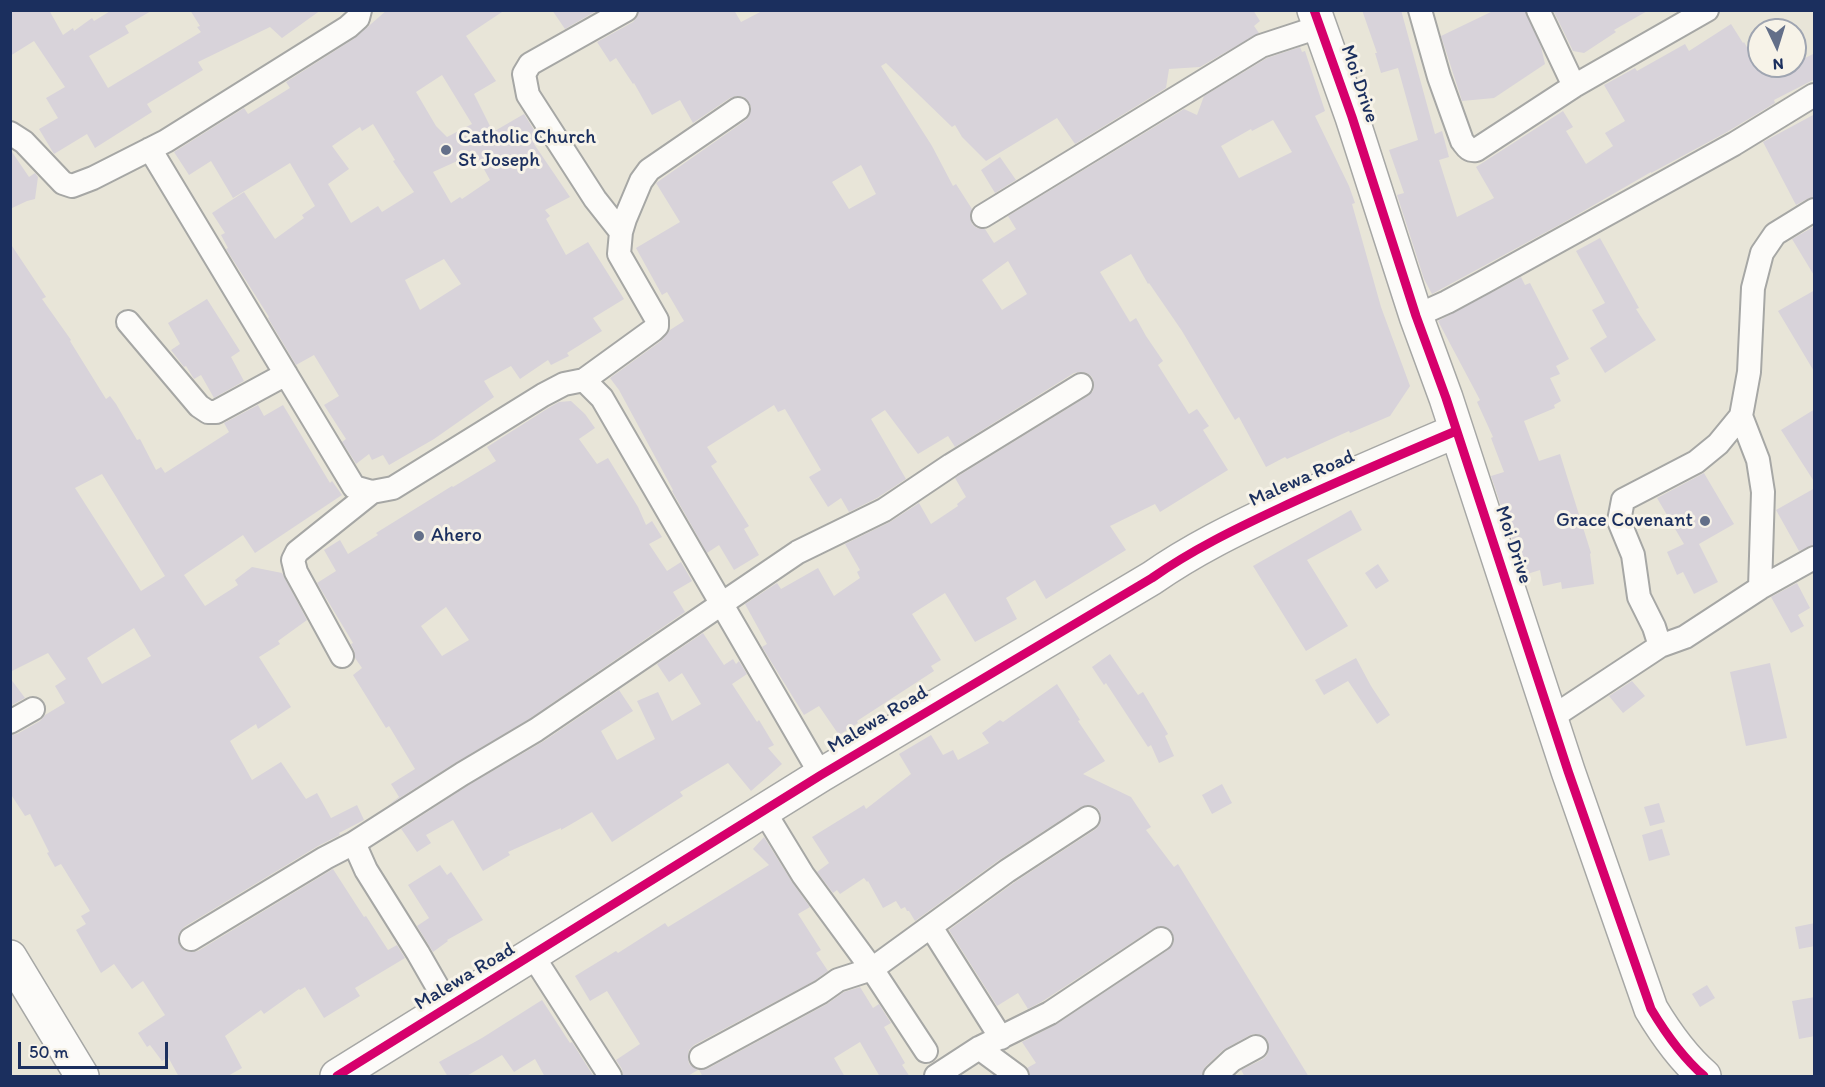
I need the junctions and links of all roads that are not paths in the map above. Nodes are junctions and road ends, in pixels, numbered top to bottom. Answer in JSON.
{"nodes":[{"id":1,"x":626,"y":10,"type":"edge"},
{"id":2,"x":1420,"y":10,"type":"edge"},
{"id":3,"x":1538,"y":10,"type":"edge"},
{"id":4,"x":1707,"y":10,"type":"edge"},
{"id":5,"x":363,"y":13,"type":"edge"},
{"id":6,"x":1317,"y":19,"type":"edge"},
{"id":7,"x":1574,"y":86,"type":"junction"},
{"id":8,"x":1815,"y":95,"type":"edge"},
{"id":9,"x":738,"y":109,"type":"dead end"},
{"id":10,"x":10,"y":133,"type":"edge"},
{"id":11,"x":150,"y":149,"type":"junction"},
{"id":12,"x":1815,"y":210,"type":"edge"},
{"id":13,"x":983,"y":216,"type":"dead end"},
{"id":14,"x":621,"y":232,"type":"junction"},
{"id":15,"x":1416,"y":316,"type":"junction"},
{"id":16,"x":128,"y":322,"type":"dead end"},
{"id":17,"x":286,"y":374,"type":"junction"},
{"id":18,"x":584,"y":380,"type":"junction"},
{"id":19,"x":1081,"y":385,"type":"dead end"},
{"id":20,"x":1741,"y":416,"type":"junction"},
{"id":21,"x":1456,"y":431,"type":"junction"},
{"id":22,"x":372,"y":492,"type":"junction"},
{"id":23,"x":1815,"y":558,"type":"edge"},
{"id":24,"x":1760,"y":588,"type":"junction"},
{"id":25,"x":722,"y":605,"type":"junction"},
{"id":26,"x":1660,"y":646,"type":"junction"},
{"id":27,"x":342,"y":656,"type":"dead end"},
{"id":28,"x":33,"y":709,"type":"dead end"},
{"id":29,"x":1551,"y":718,"type":"junction"},
{"id":30,"x":10,"y":722,"type":"edge"},
{"id":31,"x":821,"y":775,"type":"junction"},
{"id":32,"x":764,"y":811,"type":"junction"},
{"id":33,"x":1088,"y":818,"type":"dead end"},
{"id":34,"x":354,"y":843,"type":"junction"},
{"id":35,"x":932,"y":927,"type":"junction"},
{"id":36,"x":190,"y":939,"type":"dead end"},
{"id":37,"x":1161,"y":939,"type":"dead end"},
{"id":38,"x":533,"y":956,"type":"junction"},
{"id":39,"x":10,"y":957,"type":"edge"},
{"id":40,"x":872,"y":969,"type":"junction"},
{"id":41,"x":449,"y":1007,"type":"junction"},
{"id":42,"x":1001,"y":1038,"type":"junction"},
{"id":43,"x":1256,"y":1047,"type":"dead end"},
{"id":44,"x":980,"y":1048,"type":"junction"},
{"id":45,"x":926,"y":1051,"type":"dead end"},
{"id":46,"x":701,"y":1058,"type":"dead end"},
{"id":47,"x":82,"y":1077,"type":"edge"},
{"id":48,"x":337,"y":1077,"type":"edge"},
{"id":49,"x":610,"y":1077,"type":"edge"},
{"id":50,"x":936,"y":1077,"type":"edge"},
{"id":51,"x":1017,"y":1077,"type":"edge"},
{"id":52,"x":1215,"y":1077,"type":"edge"},
{"id":53,"x":1704,"y":1077,"type":"edge"}],
"edges":[{"from":1,"to":14,"type":"street"},
{"from":2,"to":7,"type":"street"},
{"from":3,"to":7,"type":"street"},
{"from":4,"to":7,"type":"street"},
{"from":5,"to":11,"type":"street"},
{"from":6,"to":13,"type":"street"},
{"from":6,"to":15,"type":"street","name":"Moi Drive"},
{"from":8,"to":15,"type":"street"},
{"from":9,"to":14,"type":"street"},
{"from":10,"to":11,"type":"street"},
{"from":11,"to":17,"type":"street"},
{"from":12,"to":20,"type":"street"},
{"from":14,"to":18,"type":"street"},
{"from":15,"to":21,"type":"street","name":"Moi Drive"},
{"from":16,"to":17,"type":"street"},
{"from":17,"to":22,"type":"street"},
{"from":18,"to":22,"type":"street"},
{"from":18,"to":25,"type":"street"},
{"from":19,"to":25,"type":"street"},
{"from":20,"to":24,"type":"street"},
{"from":20,"to":26,"type":"street"},
{"from":21,"to":29,"type":"street","name":"Moi Drive"},
{"from":21,"to":31,"type":"street","name":"Malewa Road"},
{"from":22,"to":27,"type":"street"},
{"from":23,"to":24,"type":"street"},
{"from":24,"to":26,"type":"street"},
{"from":25,"to":31,"type":"street"},
{"from":25,"to":34,"type":"street"},
{"from":26,"to":29,"type":"street"},
{"from":28,"to":30,"type":"street"},
{"from":29,"to":53,"type":"street","name":"Moi Drive"},
{"from":31,"to":32,"type":"street","name":"Malewa Road"},
{"from":32,"to":38,"type":"street","name":"Malewa Road"},
{"from":32,"to":40,"type":"street"},
{"from":33,"to":35,"type":"street"},
{"from":34,"to":36,"type":"street"},
{"from":34,"to":41,"type":"street"},
{"from":35,"to":40,"type":"street"},
{"from":35,"to":42,"type":"street"},
{"from":37,"to":42,"type":"street"},
{"from":38,"to":41,"type":"street","name":"Malewa Road"},
{"from":38,"to":49,"type":"street"},
{"from":39,"to":47,"type":"street"},
{"from":40,"to":45,"type":"street"},
{"from":40,"to":46,"type":"street"},
{"from":41,"to":48,"type":"street","name":"Malewa Road"},
{"from":42,"to":44,"type":"street"},
{"from":43,"to":52,"type":"street"},
{"from":44,"to":50,"type":"street"},
{"from":44,"to":51,"type":"street"}]}
